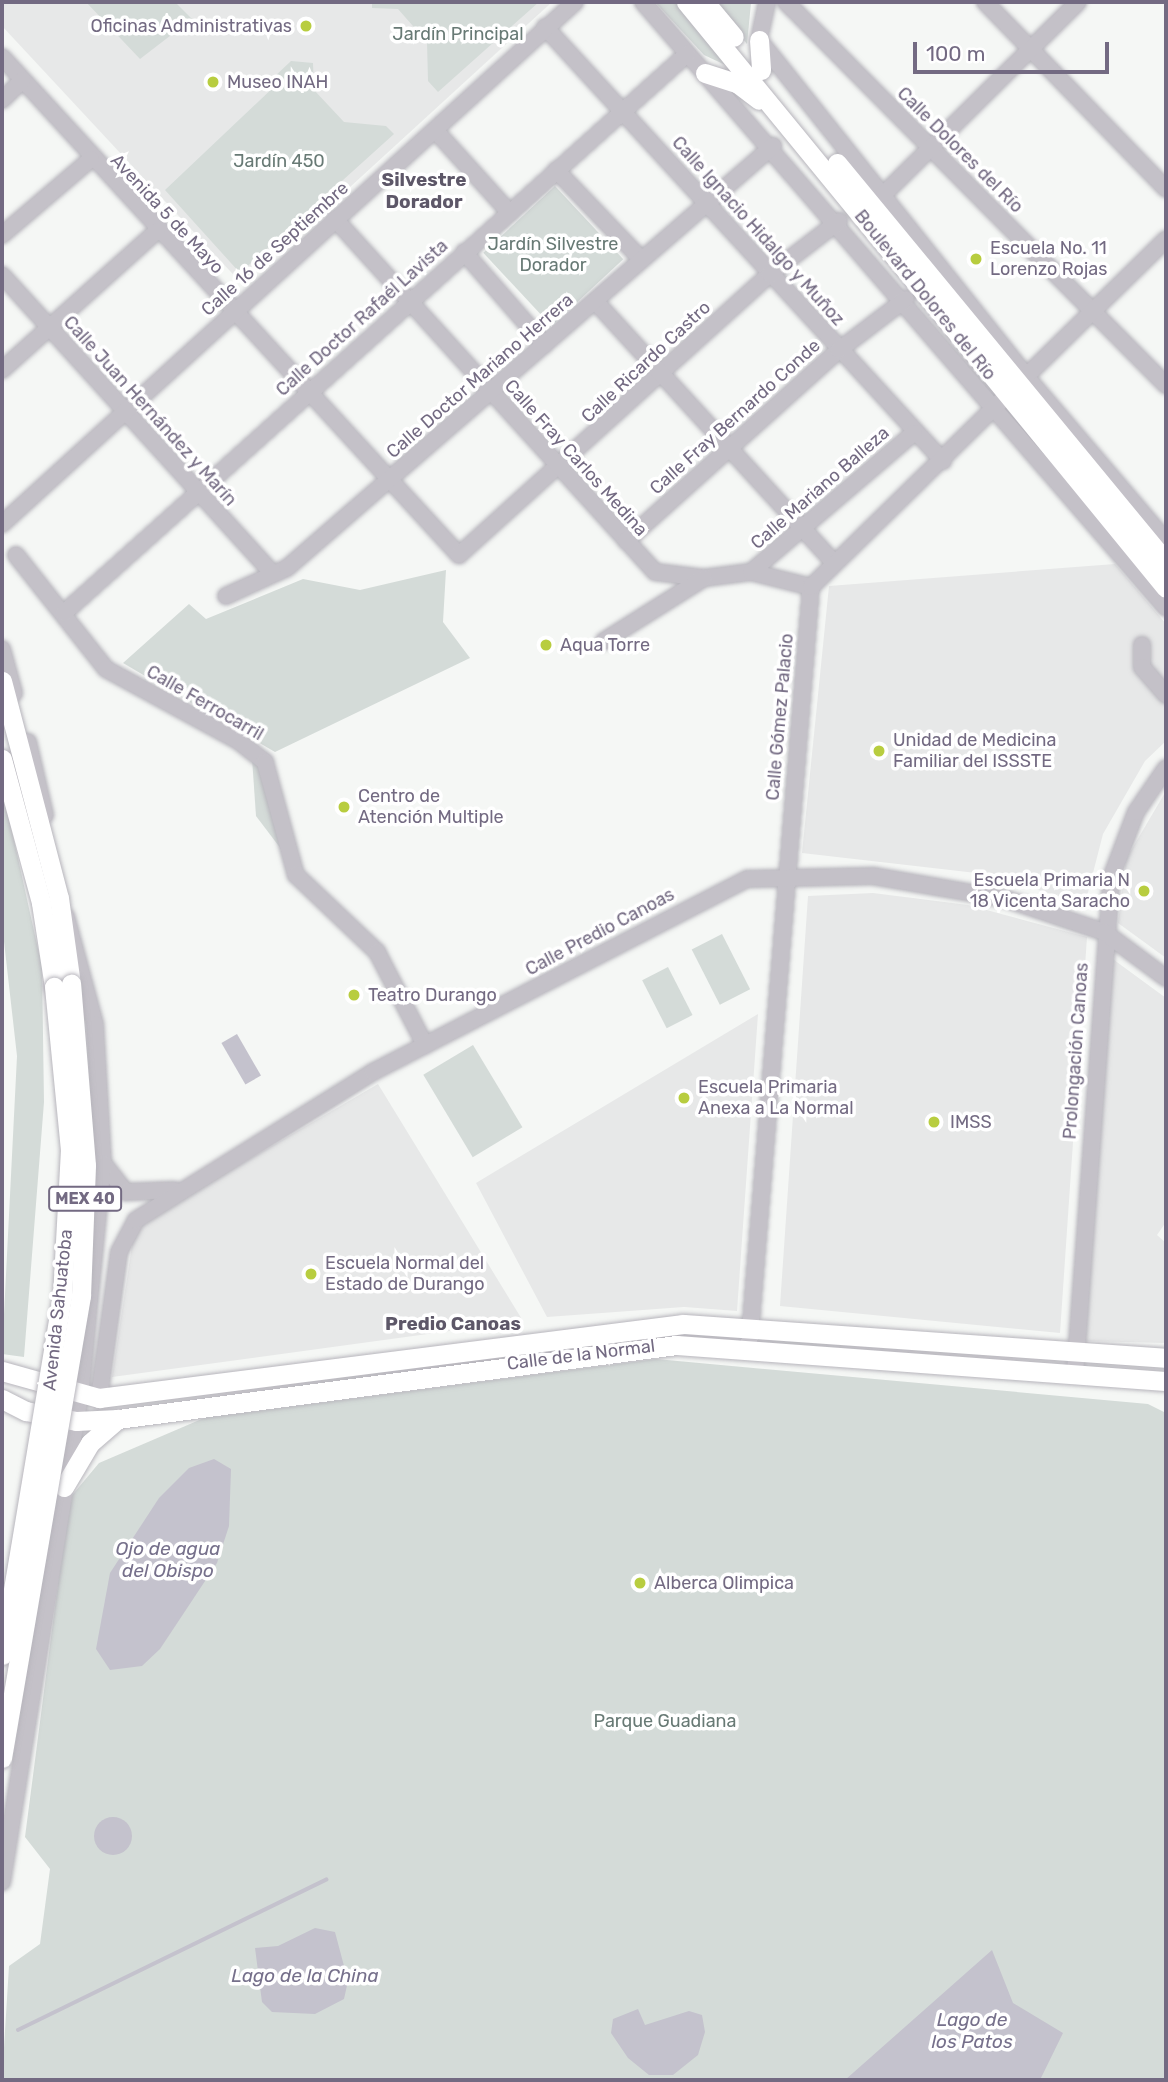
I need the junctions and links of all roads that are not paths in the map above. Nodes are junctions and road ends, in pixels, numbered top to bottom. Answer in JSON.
{"nodes":[{"id":1,"x":575,"y":2,"type":"edge"},
{"id":2,"x":643,"y":2,"type":"edge"},
{"id":3,"x":686,"y":2,"type":"edge"},
{"id":4,"x":705,"y":2,"type":"edge"},
{"id":5,"x":767,"y":2,"type":"edge"},
{"id":6,"x":786,"y":2,"type":"edge"},
{"id":7,"x":985,"y":2,"type":"edge"},
{"id":8,"x":1078,"y":2,"type":"edge"},
{"id":9,"x":545,"y":27,"type":"junction"},
{"id":10,"x":759,"y":40,"type":"junction"},
{"id":11,"x":1030,"y":49,"type":"junction"},
{"id":12,"x":687,"y":54,"type":"junction"},
{"id":13,"x":2,"y":57,"type":"edge"},
{"id":14,"x":761,"y":69,"type":"junction"},
{"id":15,"x":705,"y":73,"type":"junction"},
{"id":16,"x":22,"y":81,"type":"junction"},
{"id":17,"x":2,"y":100,"type":"edge"},
{"id":18,"x":620,"y":109,"type":"junction"},
{"id":19,"x":781,"y":113,"type":"junction"},
{"id":20,"x":435,"y":131,"type":"junction"},
{"id":21,"x":773,"y":146,"type":"junction"},
{"id":22,"x":931,"y":148,"type":"junction"},
{"id":23,"x":91,"y":159,"type":"junction"},
{"id":24,"x":556,"y":170,"type":"junction"},
{"id":25,"x":1166,"y":189,"type":"edge"},
{"id":26,"x":884,"y":194,"type":"junction"},
{"id":27,"x":705,"y":201,"type":"junction"},
{"id":28,"x":509,"y":212,"type":"junction"},
{"id":29,"x":335,"y":219,"type":"junction"},
{"id":30,"x":839,"y":222,"type":"junction"},
{"id":31,"x":157,"y":231,"type":"junction"},
{"id":32,"x":2,"y":235,"type":"edge"},
{"id":33,"x":1166,"y":240,"type":"edge"},
{"id":34,"x":464,"y":252,"type":"junction"},
{"id":35,"x":641,"y":260,"type":"junction"},
{"id":36,"x":770,"y":274,"type":"junction"},
{"id":37,"x":2,"y":275,"type":"edge"},
{"id":38,"x":906,"y":299,"type":"junction"},
{"id":39,"x":595,"y":301,"type":"junction"},
{"id":40,"x":408,"y":302,"type":"junction"},
{"id":41,"x":233,"y":314,"type":"junction"},
{"id":42,"x":1095,"y":314,"type":"junction"},
{"id":43,"x":50,"y":328,"type":"junction"},
{"id":44,"x":545,"y":345,"type":"junction"},
{"id":45,"x":839,"y":349,"type":"junction"},
{"id":46,"x":2,"y":370,"type":"edge"},
{"id":47,"x":660,"y":376,"type":"junction"},
{"id":48,"x":1166,"y":385,"type":"edge"},
{"id":49,"x":490,"y":392,"type":"junction"},
{"id":50,"x":307,"y":393,"type":"junction"},
{"id":51,"x":1013,"y":394,"type":"junction"},
{"id":52,"x":123,"y":411,"type":"junction"},
{"id":53,"x":914,"y":433,"type":"junction"},
{"id":54,"x":727,"y":450,"type":"junction"},
{"id":55,"x":943,"y":461,"type":"junction"},
{"id":56,"x":559,"y":469,"type":"junction"},
{"id":57,"x":390,"y":480,"type":"junction"},
{"id":58,"x":197,"y":491,"type":"junction"},
{"id":59,"x":2,"y":524,"type":"edge"},
{"id":60,"x":800,"y":530,"type":"junction"},
{"id":61,"x":626,"y":541,"type":"junction"},
{"id":62,"x":1166,"y":541,"type":"edge"},
{"id":63,"x":451,"y":546,"type":"joint"},
{"id":64,"x":16,"y":555,"type":"dead end"},
{"id":65,"x":1166,"y":562,"type":"edge"},
{"id":66,"x":834,"y":563,"type":"junction"},
{"id":67,"x":271,"y":572,"type":"junction"},
{"id":68,"x":751,"y":572,"type":"junction"},
{"id":69,"x":704,"y":578,"type":"junction"},
{"id":70,"x":811,"y":587,"type":"junction"},
{"id":71,"x":1166,"y":588,"type":"edge"},
{"id":72,"x":226,"y":596,"type":"dead end"},
{"id":73,"x":1166,"y":608,"type":"edge"},
{"id":74,"x":64,"y":613,"type":"junction"},
{"id":75,"x":604,"y":641,"type":"dead end"},
{"id":76,"x":1143,"y":645,"type":"dead end"},
{"id":77,"x":2,"y":649,"type":"edge"},
{"id":78,"x":2,"y":681,"type":"edge"},
{"id":79,"x":1166,"y":695,"type":"edge"},
{"id":80,"x":2,"y":759,"type":"edge"},
{"id":81,"x":1166,"y":768,"type":"edge"},
{"id":82,"x":785,"y":874,"type":"junction"},
{"id":83,"x":59,"y":898,"type":"junction"},
{"id":84,"x":1104,"y":932,"type":"junction"},
{"id":85,"x":1166,"y":978,"type":"edge"},
{"id":86,"x":63,"y":985,"type":"junction"},
{"id":87,"x":425,"y":1045,"type":"junction"},
{"id":88,"x":103,"y":1163,"type":"junction"},
{"id":89,"x":176,"y":1189,"type":"junction"},
{"id":90,"x":750,"y":1325,"type":"junction"},
{"id":91,"x":749,"y":1346,"type":"junction"},
{"id":92,"x":1076,"y":1351,"type":"junction"},
{"id":93,"x":1166,"y":1359,"type":"edge"},
{"id":94,"x":2,"y":1371,"type":"edge"},
{"id":95,"x":1074,"y":1373,"type":"junction"},
{"id":96,"x":1166,"y":1381,"type":"edge"},
{"id":97,"x":99,"y":1396,"type":"junction"},
{"id":98,"x":2,"y":1399,"type":"edge"},
{"id":99,"x":118,"y":1419,"type":"junction"},
{"id":100,"x":76,"y":1421,"type":"junction"},
{"id":101,"x":64,"y":1487,"type":"junction"},
{"id":102,"x":2,"y":1654,"type":"edge"},
{"id":103,"x":2,"y":1758,"type":"edge"},
{"id":104,"x":2,"y":1882,"type":"edge"}],
"edges":[{"from":1,"to":9,"type":"street","name":"Calle 16 de Septiembre"},
{"from":2,"to":12,"type":"street"},
{"from":3,"to":19,"type":"main road","name":"Boulevard Dolores del Río"},
{"from":4,"to":14,"type":"main road","name":"Boulevard Dolores del Río"},
{"from":5,"to":10,"type":"street"},
{"from":6,"to":22,"type":"street","name":"Calle Dolores del Río"},
{"from":7,"to":11,"type":"street"},
{"from":8,"to":11,"type":"street"},
{"from":9,"to":18,"type":"street","name":"Calle Ignacio Hidalgo y Muñoz"},
{"from":9,"to":20,"type":"street","name":"Calle 16 de Septiembre"},
{"from":10,"to":14,"type":"main road"},
{"from":10,"to":26,"type":"street"},
{"from":11,"to":22,"type":"street"},
{"from":11,"to":25,"type":"street"},
{"from":12,"to":15,"type":"street"},
{"from":12,"to":18,"type":"street","name":"Calle Doctor Rafaél Lavista"},
{"from":13,"to":16,"type":"street","name":"Avenida 5 de Mayo"},
{"from":14,"to":51,"type":"main road","name":"Boulevard Dolores del Río"},
{"from":15,"to":19,"type":"main road"},
{"from":15,"to":21,"type":"street"},
{"from":16,"to":17,"type":"street"},
{"from":16,"to":23,"type":"street","name":"Avenida 5 de Mayo"},
{"from":18,"to":24,"type":"street","name":"Calle Doctor Rafaél Lavista"},
{"from":18,"to":27,"type":"street","name":"Calle Ignacio Hidalgo y Muñoz"},
{"from":19,"to":51,"type":"main road","name":"Boulevard Dolores del Río"},
{"from":20,"to":28,"type":"street"},
{"from":20,"to":29,"type":"street","name":"Calle 16 de Septiembre"},
{"from":21,"to":27,"type":"street","name":"Calle Doctor Mariano Herrera"},
{"from":21,"to":30,"type":"street"},
{"from":22,"to":26,"type":"street"},
{"from":22,"to":42,"type":"street","name":"Calle Dolores del Río"},
{"from":23,"to":31,"type":"street","name":"Avenida 5 de Mayo"},
{"from":23,"to":32,"type":"street"},
{"from":24,"to":28,"type":"street","name":"Calle Doctor Rafaél Lavista"},
{"from":24,"to":35,"type":"street"},
{"from":26,"to":51,"type":"street"},
{"from":27,"to":35,"type":"street","name":"Calle Doctor Mariano Herrera"},
{"from":27,"to":36,"type":"street","name":"Calle Ignacio Hidalgo y Muñoz"},
{"from":28,"to":34,"type":"street","name":"Calle Doctor Rafaél Lavista"},
{"from":29,"to":40,"type":"street","name":"Calle Fray Carlos Medina"},
{"from":29,"to":41,"type":"street","name":"Calle 16 de Septiembre"},
{"from":30,"to":36,"type":"street","name":"Calle Ricardo Castro"},
{"from":30,"to":38,"type":"street"},
{"from":31,"to":41,"type":"street","name":"Avenida 5 de Mayo"},
{"from":31,"to":43,"type":"street"},
{"from":33,"to":42,"type":"street"},
{"from":34,"to":40,"type":"street","name":"Calle Doctor Rafaél Lavista"},
{"from":34,"to":44,"type":"street"},
{"from":35,"to":39,"type":"street","name":"Calle Doctor Mariano Herrera"},
{"from":36,"to":45,"type":"street","name":"Calle Ignacio Hidalgo y Muñoz"},
{"from":36,"to":47,"type":"street","name":"Calle Ricardo Castro"},
{"from":37,"to":43,"type":"street","name":"Calle Juan Hernández y Marín"},
{"from":38,"to":45,"type":"street","name":"Calle Fray Bernardo Conde"},
{"from":38,"to":51,"type":"street"},
{"from":39,"to":44,"type":"street","name":"Calle Doctor Mariano Herrera"},
{"from":39,"to":47,"type":"street"},
{"from":40,"to":49,"type":"street","name":"Calle Fray Carlos Medina"},
{"from":40,"to":50,"type":"street","name":"Calle Doctor Rafaél Lavista"},
{"from":41,"to":50,"type":"street","name":"Avenida 5 de Mayo"},
{"from":41,"to":52,"type":"street","name":"Calle 16 de Septiembre"},
{"from":42,"to":48,"type":"street","name":"Calle Dolores del Río"},
{"from":42,"to":51,"type":"street"},
{"from":43,"to":46,"type":"street"},
{"from":43,"to":52,"type":"street","name":"Calle Juan Hernández y Marín"},
{"from":44,"to":49,"type":"street","name":"Calle Doctor Mariano Herrera"},
{"from":45,"to":53,"type":"street","name":"Calle Ignacio Hidalgo y Muñoz"},
{"from":45,"to":54,"type":"street","name":"Calle Fray Bernardo Conde"},
{"from":47,"to":54,"type":"street"},
{"from":47,"to":56,"type":"street","name":"Calle Ricardo Castro"},
{"from":49,"to":56,"type":"street","name":"Calle Fray Carlos Medina"},
{"from":49,"to":57,"type":"street","name":"Calle Doctor Mariano Herrera"},
{"from":50,"to":57,"type":"street","name":"Avenida 5 de Mayo"},
{"from":50,"to":58,"type":"street","name":"Calle Doctor Rafaél Lavista"},
{"from":51,"to":55,"type":"street"},
{"from":51,"to":62,"type":"street"},
{"from":51,"to":65,"type":"main road","name":"Boulevard Dolores del Río"},
{"from":51,"to":71,"type":"main road","name":"Boulevard Dolores del Río"},
{"from":51,"to":73,"type":"street"},
{"from":52,"to":58,"type":"street","name":"Calle Juan Hernández y Marín"},
{"from":52,"to":59,"type":"street","name":"Calle 16 de Septiembre"},
{"from":53,"to":55,"type":"street","name":"Calle Ignacio Hidalgo y Muñoz"},
{"from":53,"to":60,"type":"street","name":"Calle Mariano Balleza"},
{"from":54,"to":60,"type":"street"},
{"from":54,"to":61,"type":"street","name":"Calle Fray Bernardo Conde"},
{"from":55,"to":66,"type":"street"},
{"from":56,"to":61,"type":"street","name":"Calle Fray Carlos Medina"},
{"from":56,"to":63,"type":"street","name":"Calle Ricardo Castro"},
{"from":57,"to":63,"type":"street","name":"Avenida 5 de Mayo"},
{"from":57,"to":67,"type":"street","name":"Calle Doctor Mariano Herrera"},
{"from":58,"to":67,"type":"street","name":"Calle Juan Hernández y Marín"},
{"from":58,"to":74,"type":"street","name":"Calle Doctor Rafaél Lavista"},
{"from":60,"to":66,"type":"street"},
{"from":60,"to":68,"type":"street","name":"Calle Mariano Balleza"},
{"from":61,"to":69,"type":"street","name":"Calle Fray Carlos Medina"},
{"from":64,"to":74,"type":"street","name":"Calle Ferrocarril"},
{"from":66,"to":70,"type":"street"},
{"from":67,"to":72,"type":"street","name":"Calle Doctor Mariano Herrera"},
{"from":68,"to":69,"type":"street","name":"Calle Fray Carlos Medina"},
{"from":68,"to":70,"type":"street","name":"Calle Fray Carlos Medina"},
{"from":69,"to":75,"type":"street"},
{"from":70,"to":82,"type":"street","name":"Calle Gómez Palacio"},
{"from":74,"to":87,"type":"street","name":"Calle Ferrocarril"},
{"from":76,"to":79,"type":"street"},
{"from":77,"to":83,"type":"street"},
{"from":78,"to":83,"type":"main road","number":"MEX 40"},
{"from":80,"to":86,"type":"main road","name":"Avenida Sahuatoba","number":"MEX 40"},
{"from":81,"to":84,"type":"street","name":"Prolongación Canoas"},
{"from":82,"to":84,"type":"street","name":"Calle Predio Canoas"},
{"from":82,"to":87,"type":"street","name":"Calle Predio Canoas"},
{"from":82,"to":90,"type":"street","name":"Calle Gómez Palacio"},
{"from":83,"to":86,"type":"main road","number":"MEX 40"},
{"from":83,"to":88,"type":"street"},
{"from":84,"to":85,"type":"street","name":"Calle Predio Canoas"},
{"from":84,"to":92,"type":"street","name":"Prolongación Canoas"},
{"from":86,"to":102,"type":"main road","name":"Avenida Sahuatoba","number":"MEX 40","bridge":true},
{"from":86,"to":103,"type":"main road","name":"Avenida Sahuatoba","number":"MEX 40","bridge":true},
{"from":87,"to":89,"type":"street","name":"Calle Predio Canoas"},
{"from":88,"to":89,"type":"street"},
{"from":88,"to":97,"type":"street"},
{"from":89,"to":97,"type":"street","name":"Calle Predio Canoas"},
{"from":90,"to":91,"type":"street","name":"Calle Gómez Palacio"},
{"from":90,"to":92,"type":"main road","name":"Calle de la Normal"},
{"from":90,"to":97,"type":"main road","name":"Calle de la Normal"},
{"from":91,"to":95,"type":"main road","name":"Calle de la Normal"},
{"from":91,"to":99,"type":"main road","name":"Calle de la Normal"},
{"from":92,"to":93,"type":"main road","name":"Calle de la Normal"},
{"from":92,"to":95,"type":"street","name":"Prolongación Canoas"},
{"from":94,"to":97,"type":"main road","name":"Calle de la Normal"},
{"from":95,"to":96,"type":"main road","name":"Calle de la Normal"},
{"from":97,"to":99,"type":"main road"},
{"from":97,"to":100,"type":"street"},
{"from":98,"to":100,"type":"main road","name":"Calle de la Normal"},
{"from":99,"to":100,"type":"main road","name":"Calle de la Normal"},
{"from":99,"to":101,"type":"main road"},
{"from":100,"to":101,"type":"street"},
{"from":101,"to":104,"type":"street"}]}
